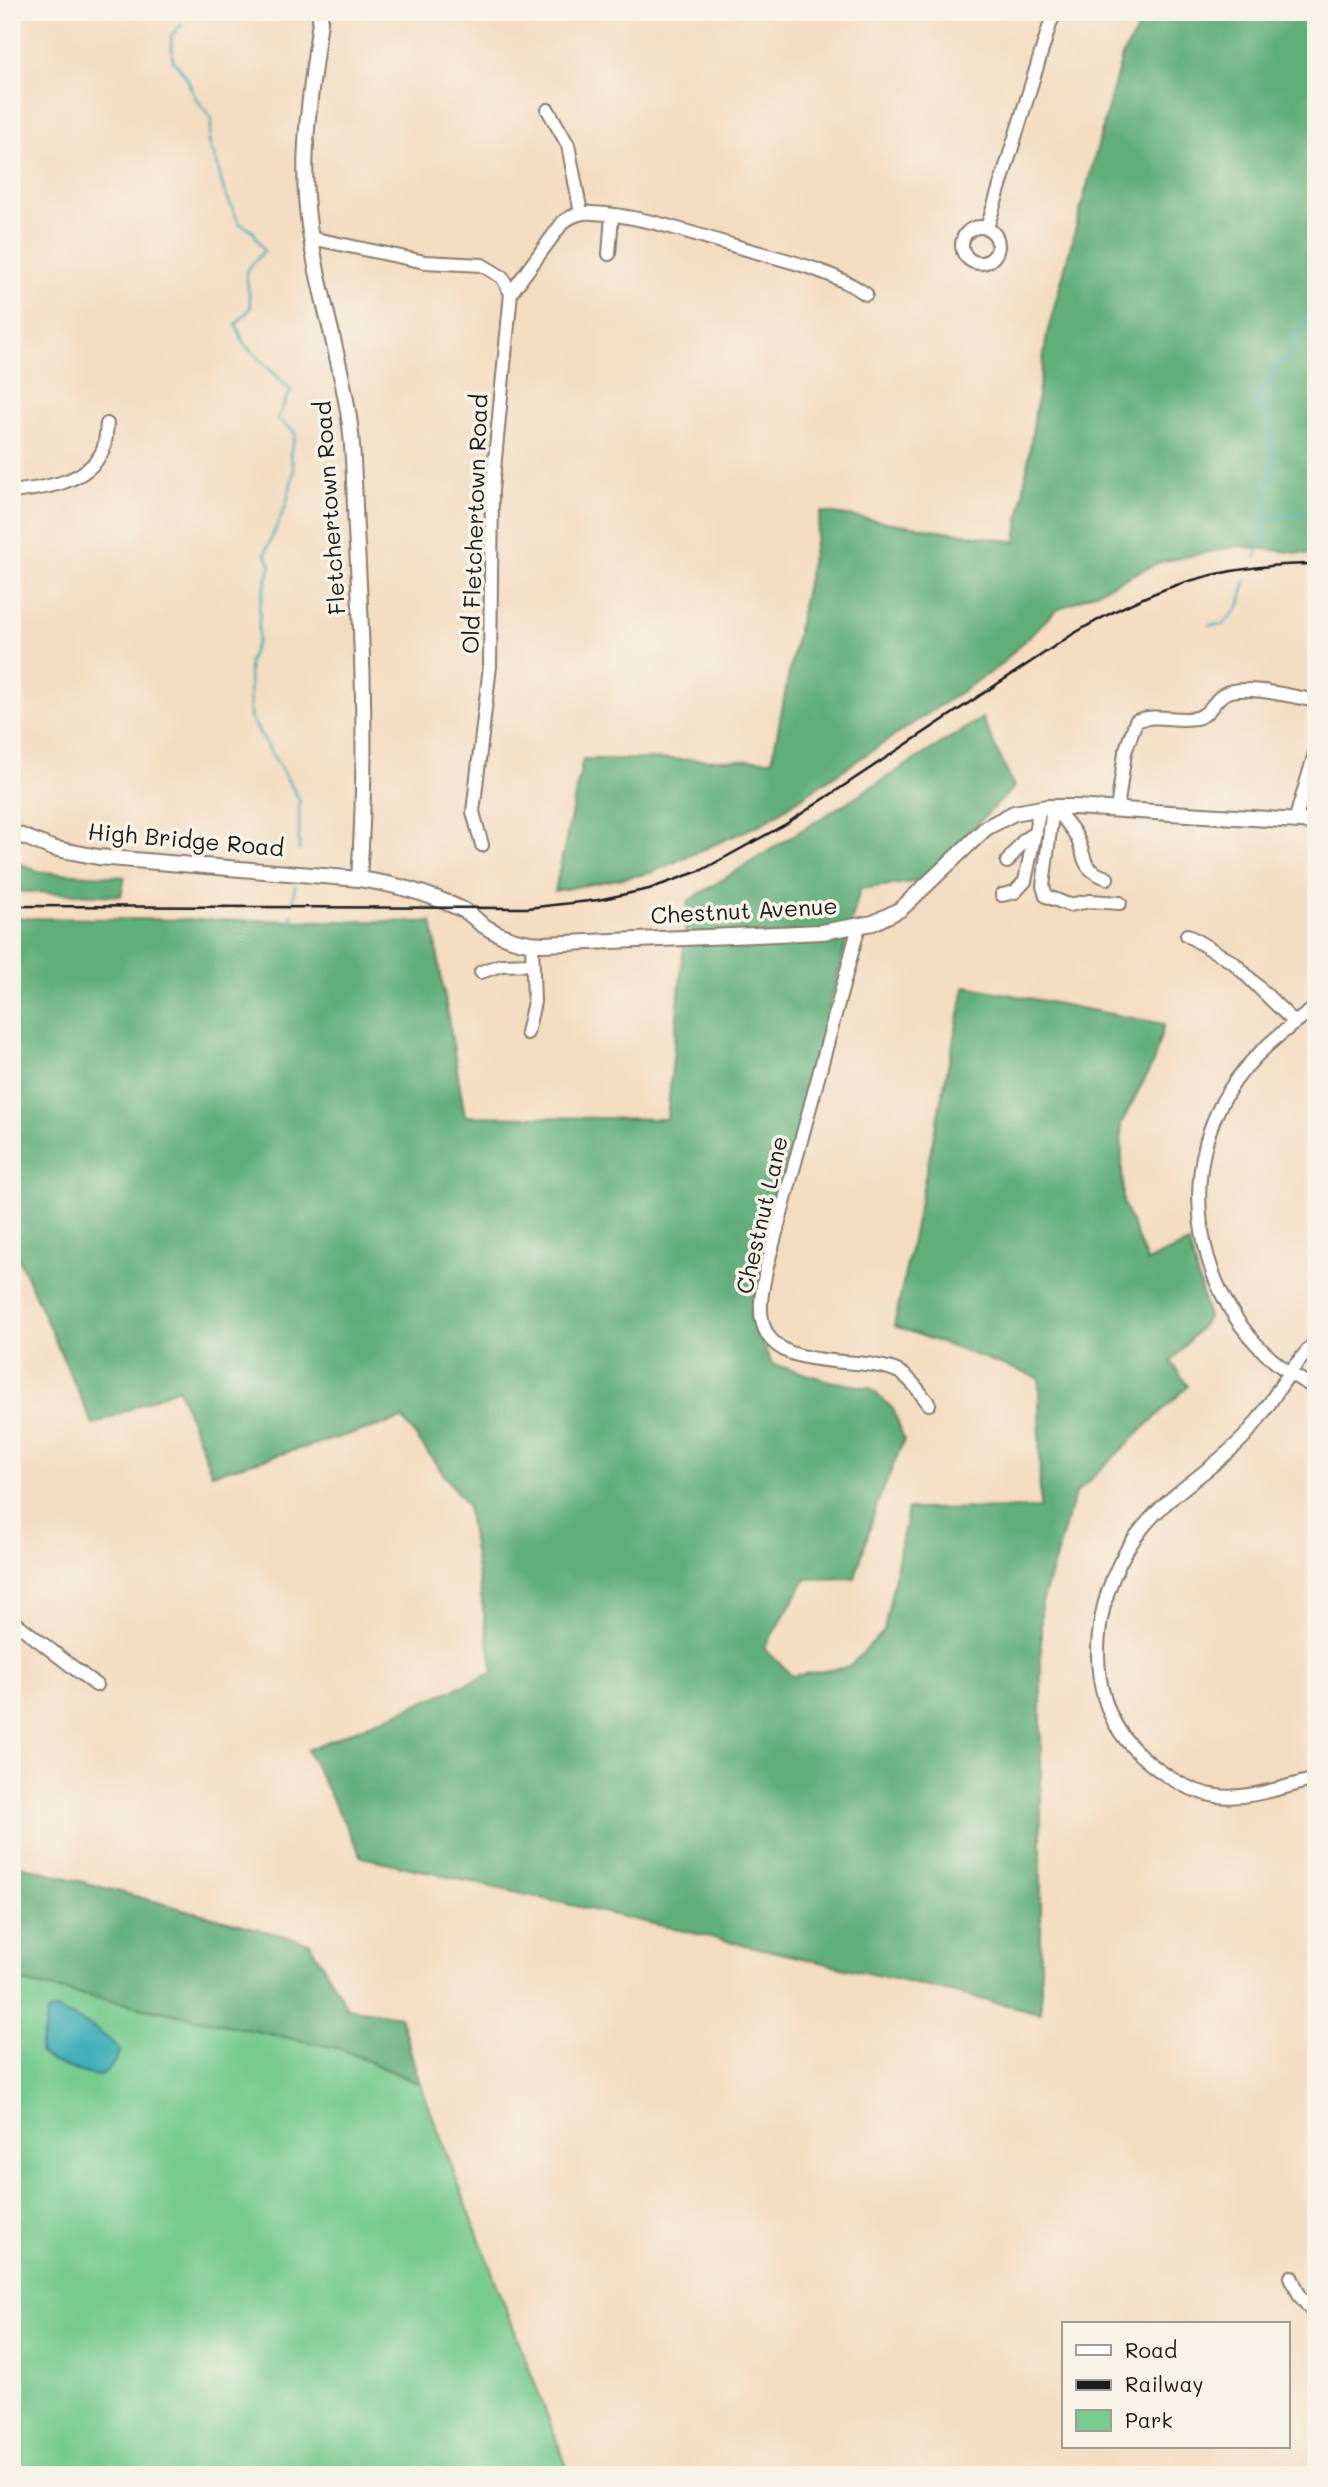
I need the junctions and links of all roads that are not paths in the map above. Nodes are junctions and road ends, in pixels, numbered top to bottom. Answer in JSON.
{"nodes":[{"id":1,"x":321,"y":12,"type":"edge"},
{"id":2,"x":1057,"y":12,"type":"edge"},
{"id":3,"x":548,"y":110,"type":"dead end"},
{"id":4,"x":581,"y":213,"type":"junction"},
{"id":5,"x":612,"y":215,"type":"junction"},
{"id":6,"x":987,"y":228,"type":"dead end"},
{"id":7,"x":311,"y":238,"type":"junction"},
{"id":8,"x":608,"y":254,"type":"dead end"},
{"id":9,"x":511,"y":293,"type":"junction"},
{"id":10,"x":866,"y":294,"type":"dead end"},
{"id":11,"x":107,"y":424,"type":"dead end"},
{"id":12,"x":12,"y":492,"type":"edge"},
{"id":13,"x":1316,"y":701,"type":"edge"},
{"id":14,"x":1316,"y":750,"type":"edge"},
{"id":15,"x":1046,"y":808,"type":"junction"},
{"id":16,"x":1117,"y":810,"type":"junction"},
{"id":17,"x":1295,"y":821,"type":"junction"},
{"id":18,"x":1316,"y":822,"type":"edge"},
{"id":19,"x":12,"y":832,"type":"edge"},
{"id":20,"x":1036,"y":832,"type":"junction"},
{"id":21,"x":482,"y":845,"type":"dead end"},
{"id":22,"x":1007,"y":862,"type":"dead end"},
{"id":23,"x":359,"y":878,"type":"junction"},
{"id":24,"x":1107,"y":878,"type":"dead end"},
{"id":25,"x":1002,"y":895,"type":"dead end"},
{"id":26,"x":1120,"y":903,"type":"dead end"},
{"id":27,"x":859,"y":926,"type":"junction"},
{"id":28,"x":1187,"y":935,"type":"dead end"},
{"id":29,"x":532,"y":944,"type":"junction"},
{"id":30,"x":533,"y":964,"type":"junction"},
{"id":31,"x":481,"y":972,"type":"dead end"},
{"id":32,"x":1316,"y":1007,"type":"edge"},
{"id":33,"x":1294,"y":1022,"type":"junction"},
{"id":34,"x":527,"y":1033,"type":"dead end"},
{"id":35,"x":1316,"y":1341,"type":"edge"},
{"id":36,"x":1288,"y":1374,"type":"junction"},
{"id":37,"x":1316,"y":1388,"type":"edge"},
{"id":38,"x":929,"y":1404,"type":"dead end"},
{"id":39,"x":12,"y":1620,"type":"edge"},
{"id":40,"x":96,"y":1685,"type":"dead end"},
{"id":41,"x":1316,"y":1779,"type":"edge"},
{"id":42,"x":1292,"y":2277,"type":"dead end"},
{"id":43,"x":1316,"y":2316,"type":"edge"}],
"edges":[{"from":1,"to":7,"type":"street","name":"Fletchertown Road"},
{"from":2,"to":6,"type":"street"},
{"from":3,"to":4,"type":"street"},
{"from":4,"to":5,"type":"street"},
{"from":4,"to":9,"type":"street"},
{"from":5,"to":8,"type":"street"},
{"from":5,"to":10,"type":"street"},
{"from":7,"to":9,"type":"street"},
{"from":7,"to":23,"type":"street","name":"Fletchertown Road"},
{"from":9,"to":21,"type":"street","name":"Old Fletchertown Road"},
{"from":11,"to":12,"type":"street"},
{"from":13,"to":16,"type":"street"},
{"from":14,"to":17,"type":"street"},
{"from":15,"to":16,"type":"street","name":"Chestnut Avenue"},
{"from":15,"to":20,"type":"street"},
{"from":15,"to":24,"type":"street"},
{"from":15,"to":26,"type":"street"},
{"from":15,"to":27,"type":"street","name":"Chestnut Avenue"},
{"from":16,"to":17,"type":"street","name":"Chestnut Avenue"},
{"from":17,"to":18,"type":"street","name":"Chestnut Avenue"},
{"from":19,"to":23,"type":"street","name":"High Bridge Road"},
{"from":20,"to":22,"type":"street"},
{"from":20,"to":25,"type":"street"},
{"from":23,"to":29,"type":"street","name":"Chestnut Avenue"},
{"from":27,"to":29,"type":"street","name":"Chestnut Avenue"},
{"from":27,"to":38,"type":"street","name":"Chestnut Lane"},
{"from":28,"to":33,"type":"street"},
{"from":29,"to":30,"type":"street"},
{"from":30,"to":31,"type":"street"},
{"from":30,"to":34,"type":"street"},
{"from":32,"to":33,"type":"street"},
{"from":33,"to":36,"type":"street"},
{"from":35,"to":36,"type":"street"},
{"from":36,"to":37,"type":"street"},
{"from":36,"to":41,"type":"street"},
{"from":39,"to":40,"type":"street"},
{"from":42,"to":43,"type":"street"}]}
